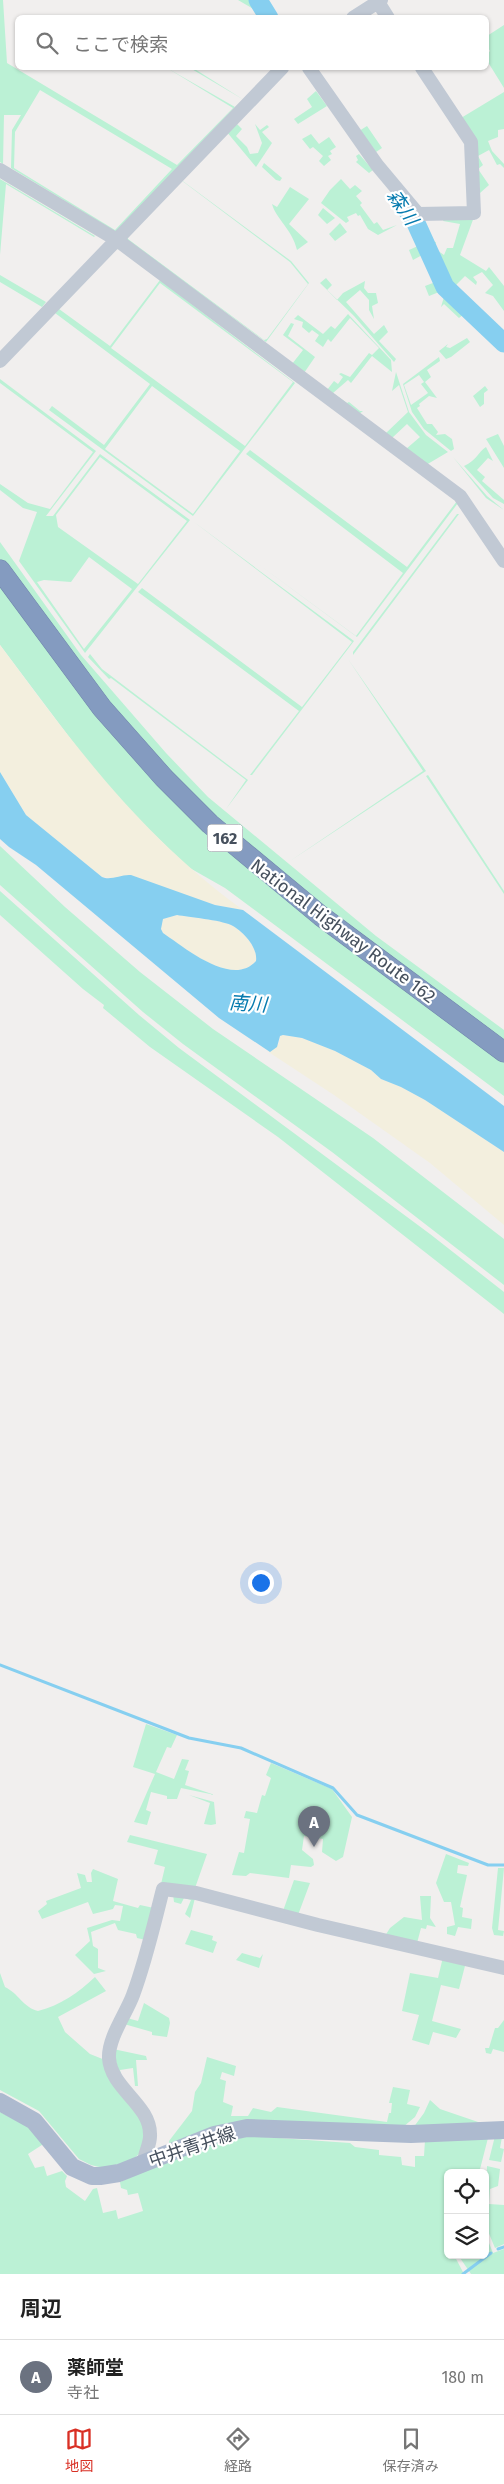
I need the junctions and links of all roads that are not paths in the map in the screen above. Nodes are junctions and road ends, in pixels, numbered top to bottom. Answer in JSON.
{"nodes":[{"id":1,"x":379,"y":1,"type":"edge"},
{"id":2,"x":358,"y":15,"type":"edge"},
{"id":3,"x":386,"y":15,"type":"edge"},
{"id":4,"x":280,"y":70,"type":"edge"},
{"id":5,"x":310,"y":70,"type":"edge"},
{"id":6,"x":423,"y":70,"type":"edge"},
{"id":7,"x":0,"y":170,"type":"edge"},
{"id":8,"x":117,"y":240,"type":"junction"},
{"id":9,"x":0,"y":361,"type":"edge"},
{"id":10,"x":504,"y":561,"type":"edge"},
{"id":11,"x":0,"y":570,"type":"edge"},
{"id":12,"x":504,"y":1052,"type":"edge"},
{"id":13,"x":504,"y":1968,"type":"edge"},
{"id":14,"x":0,"y":2102,"type":"edge"},
{"id":15,"x":504,"y":2130,"type":"edge"},
{"id":16,"x":144,"y":2163,"type":"junction"}],
"edges":[{"from":1,"to":2,"type":"street"},
{"from":1,"to":3,"type":"street"},
{"from":4,"to":8,"type":"street"},
{"from":5,"to":6,"type":"street"},
{"from":7,"to":8,"type":"street"},
{"from":8,"to":9,"type":"street"},
{"from":8,"to":10,"type":"street"},
{"from":11,"to":12,"type":"highway","name":"National Highway Route 162","number":"162"},
{"from":13,"to":16,"type":"street"},
{"from":14,"to":16,"type":"main road","name":"中井青井線"},
{"from":15,"to":16,"type":"main road","name":"中井青井線"}]}
